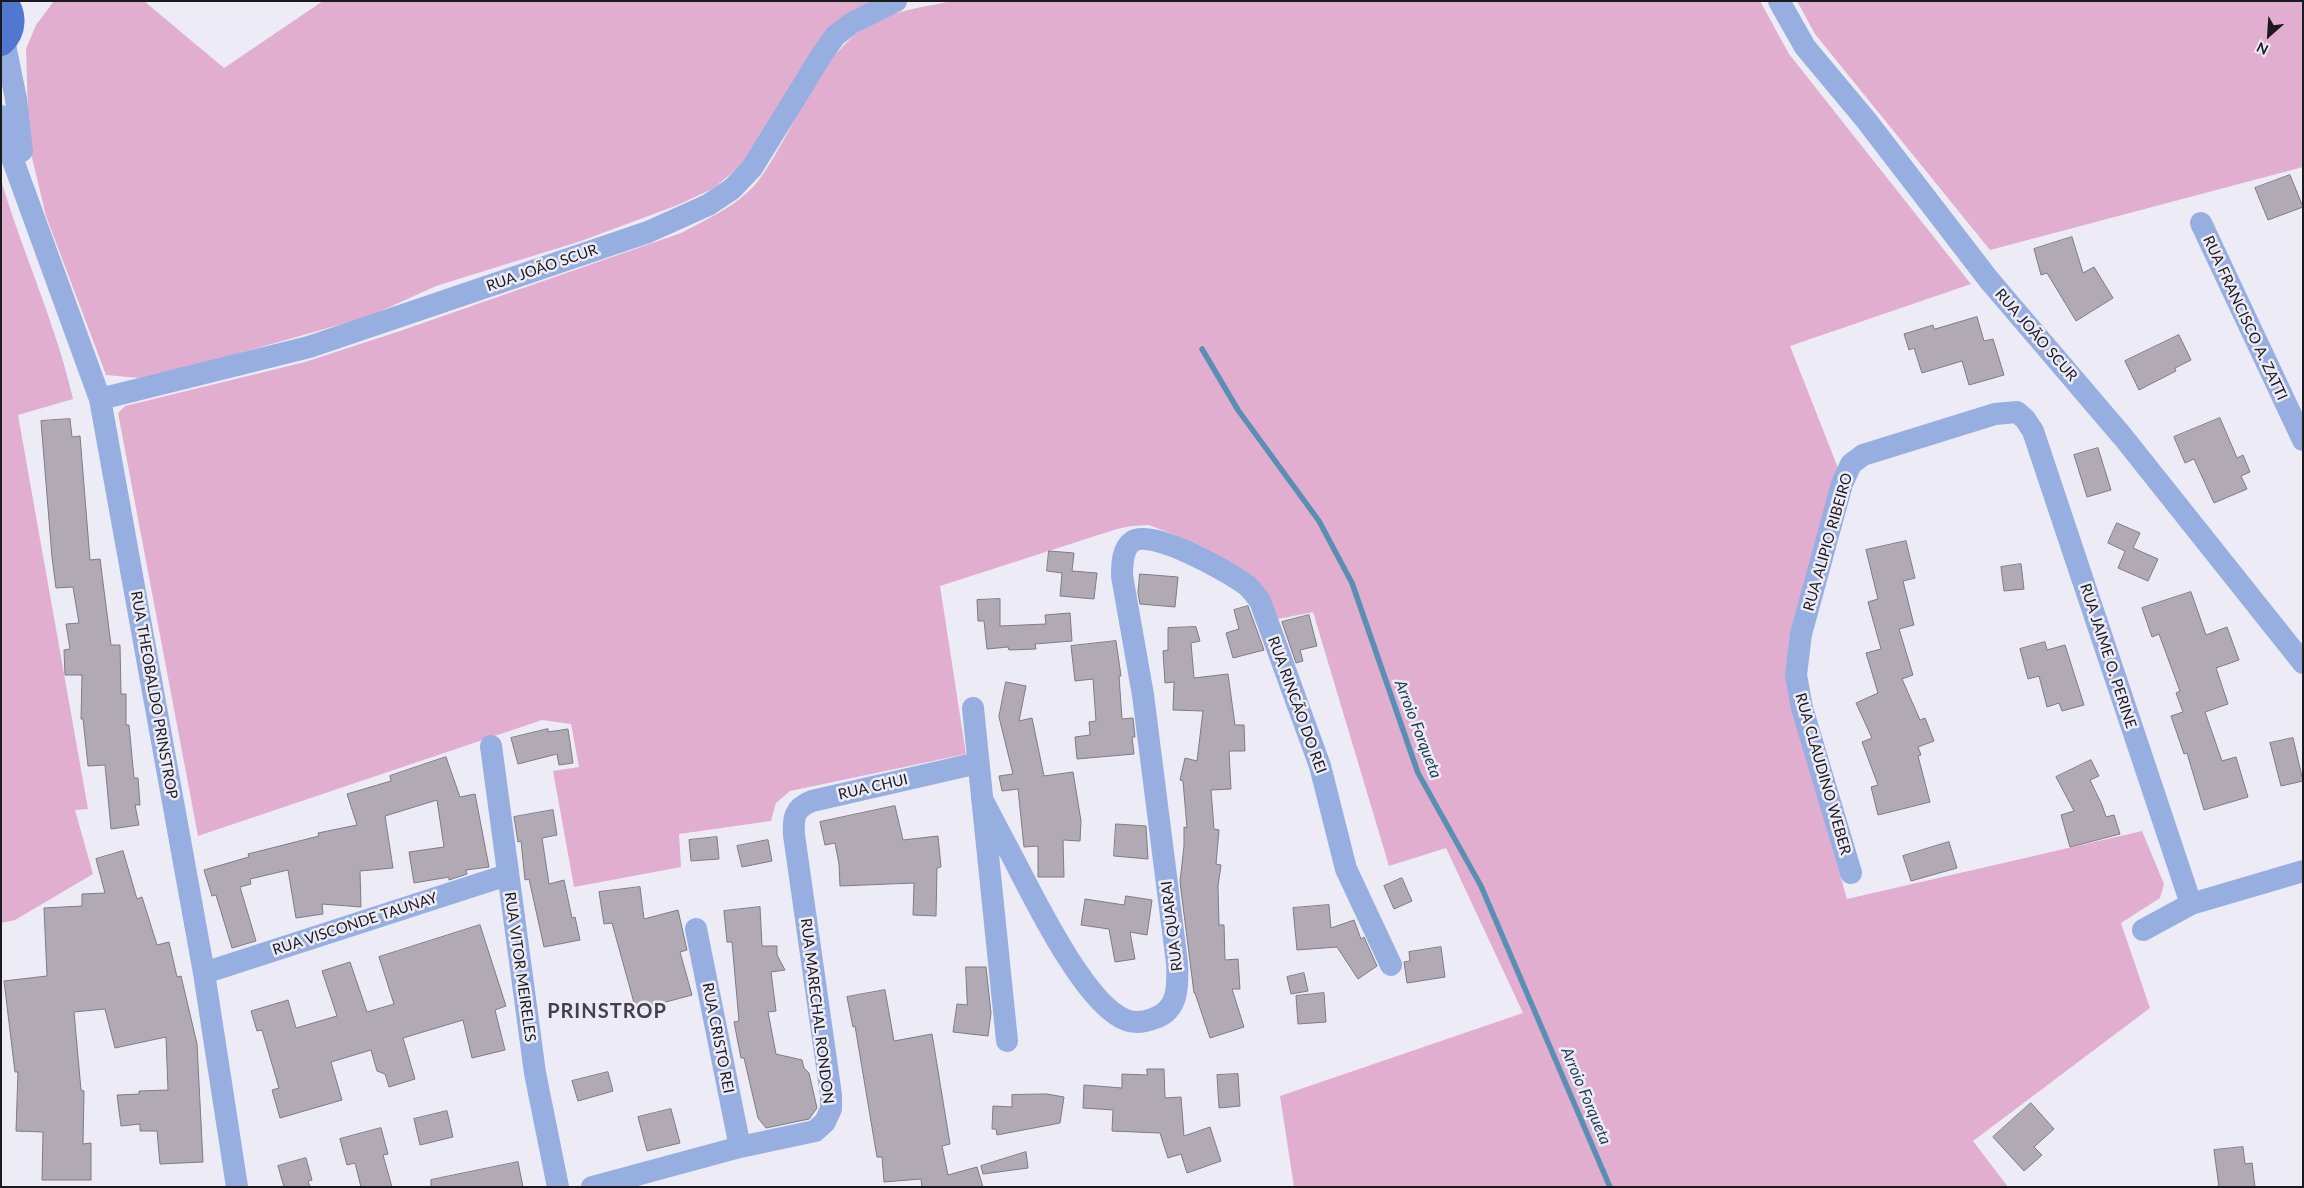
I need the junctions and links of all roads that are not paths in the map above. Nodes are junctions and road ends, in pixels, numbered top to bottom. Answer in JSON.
{"nodes":[{"id":1,"x":896,"y":1,"type":"edge"},
{"id":2,"x":1779,"y":1,"type":"edge"},
{"id":3,"x":10,"y":2,"type":"edge"},
{"id":4,"x":5,"y":38,"type":"edge"},
{"id":5,"x":1,"y":116,"type":"edge"},
{"id":6,"x":32,"y":214,"type":"junction"},
{"id":7,"x":2201,"y":223,"type":"dead end"},
{"id":8,"x":100,"y":399,"type":"junction"},
{"id":9,"x":2017,"y":412,"type":"joint"},
{"id":10,"x":2303,"y":440,"type":"edge"},
{"id":11,"x":1122,"y":560,"type":"joint"},
{"id":12,"x":2303,"y":663,"type":"edge"},
{"id":13,"x":1796,"y":675,"type":"joint"},
{"id":14,"x":973,"y":708,"type":"dead end"},
{"id":15,"x":491,"y":746,"type":"dead end"},
{"id":16,"x":978,"y":763,"type":"junction"},
{"id":17,"x":982,"y":799,"type":"junction"},
{"id":18,"x":794,"y":835,"type":"joint"},
{"id":19,"x":2303,"y":871,"type":"edge"},
{"id":20,"x":1851,"y":872,"type":"dead end"},
{"id":21,"x":507,"y":875,"type":"junction"},
{"id":22,"x":2190,"y":904,"type":"junction"},
{"id":23,"x":696,"y":929,"type":"dead end"},
{"id":24,"x":2143,"y":930,"type":"dead end"},
{"id":25,"x":1392,"y":965,"type":"dead end"},
{"id":26,"x":204,"y":973,"type":"junction"},
{"id":27,"x":1007,"y":1040,"type":"dead end"},
{"id":28,"x":740,"y":1147,"type":"junction"},
{"id":29,"x":237,"y":1187,"type":"edge"},
{"id":30,"x":558,"y":1187,"type":"edge"},
{"id":31,"x":592,"y":1187,"type":"edge"}],
"edges":[{"from":1,"to":8,"type":"street","name":"RUA JOÃO SCUR"},
{"from":2,"to":12,"type":"street","name":"RUA JOÃO SCUR"},
{"from":3,"to":4,"type":"main road"},
{"from":4,"to":6,"type":"street","name":"RUA THEOBALDO PRINSTROP"},
{"from":5,"to":6,"type":"street","name":"RUA THEOBALDO PRINSTROP"},
{"from":6,"to":8,"type":"street","name":"RUA THEOBALDO PRINSTROP"},
{"from":7,"to":10,"type":"street","name":"RUA FRANCISCO A. ZATTI"},
{"from":8,"to":26,"type":"street","name":"RUA THEOBALDO PRINSTROP"},
{"from":9,"to":13,"type":"street","name":"RUA ALIPIO RIBEIRO"},
{"from":9,"to":22,"type":"street","name":"RUA JAIME O. PERINE"},
{"from":11,"to":17,"type":"street","name":"RUA QUARAI"},
{"from":11,"to":25,"type":"street","name":"RUA RINCÃO DO REI"},
{"from":13,"to":20,"type":"street","name":"RUA CLAUDINO WEBER"},
{"from":14,"to":16,"type":"street"},
{"from":15,"to":21,"type":"street","name":"RUA VITOR MEIRELES"},
{"from":16,"to":17,"type":"street"},
{"from":16,"to":18,"type":"street","name":"RUA CHUI"},
{"from":17,"to":27,"type":"street"},
{"from":18,"to":28,"type":"street","name":"RUA MARECHAL RONDON"},
{"from":19,"to":22,"type":"street"},
{"from":21,"to":26,"type":"street","name":"RUA VISCONDE TAUNAY"},
{"from":21,"to":30,"type":"street","name":"RUA VITOR MEIRELES"},
{"from":22,"to":24,"type":"street"},
{"from":23,"to":28,"type":"street","name":"RUA CRISTO REI"},
{"from":26,"to":29,"type":"street","name":"RUA THEOBALDO PRINSTROP"},
{"from":28,"to":31,"type":"street","name":"RUA MARECHAL RONDON"}]}
